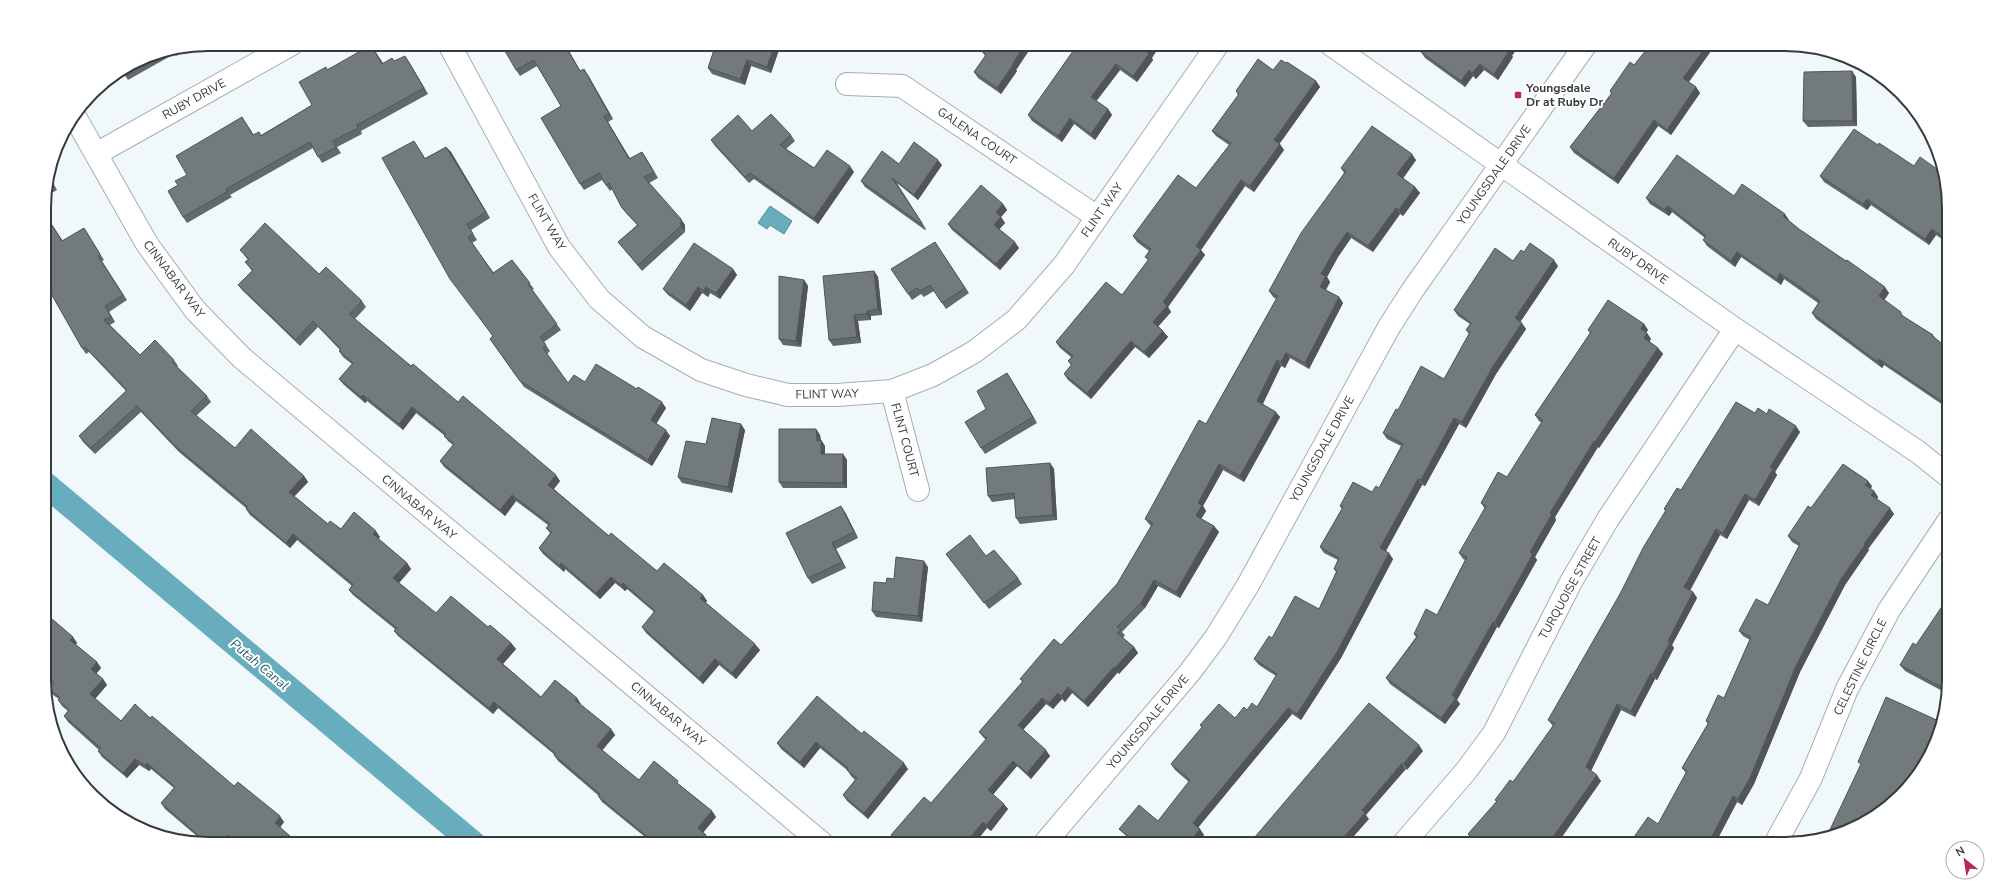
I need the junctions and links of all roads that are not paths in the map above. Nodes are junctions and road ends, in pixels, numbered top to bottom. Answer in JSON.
{"nodes":[{"id":1,"x":280,"y":51,"type":"edge"},
{"id":2,"x":453,"y":51,"type":"edge"},
{"id":3,"x":1213,"y":51,"type":"edge"},
{"id":4,"x":1340,"y":51,"type":"edge"},
{"id":5,"x":1581,"y":51,"type":"edge"},
{"id":6,"x":847,"y":84,"type":"dead end"},
{"id":7,"x":77,"y":121,"type":"edge"},
{"id":8,"x":96,"y":154,"type":"junction"},
{"id":9,"x":1501,"y":165,"type":"junction"},
{"id":10,"x":1097,"y":217,"type":"junction"},
{"id":11,"x":1735,"y":329,"type":"junction"},
{"id":12,"x":892,"y":391,"type":"junction"},
{"id":13,"x":1942,"y":471,"type":"edge"},
{"id":14,"x":918,"y":490,"type":"dead end"},
{"id":15,"x":1942,"y":529,"type":"edge"},
{"id":16,"x":815,"y":837,"type":"edge"},
{"id":17,"x":1050,"y":837,"type":"edge"},
{"id":18,"x":1409,"y":837,"type":"edge"},
{"id":19,"x":1779,"y":837,"type":"edge"}],
"edges":[{"from":1,"to":8,"type":"street","name":"RUBY DRIVE"},
{"from":2,"to":12,"type":"street","name":"FLINT WAY"},
{"from":3,"to":10,"type":"street","name":"FLINT WAY"},
{"from":4,"to":9,"type":"street","name":"RUBY DRIVE"},
{"from":5,"to":9,"type":"street","name":"YOUNGSDALE DRIVE"},
{"from":6,"to":10,"type":"street","name":"GALENA COURT"},
{"from":7,"to":8,"type":"street","name":"CINNABAR WAY"},
{"from":8,"to":16,"type":"street","name":"CINNABAR WAY"},
{"from":9,"to":11,"type":"street","name":"RUBY DRIVE"},
{"from":9,"to":17,"type":"street","name":"YOUNGSDALE DRIVE"},
{"from":10,"to":12,"type":"street","name":"FLINT WAY"},
{"from":11,"to":13,"type":"street","name":"RUBY DRIVE"},
{"from":11,"to":18,"type":"street","name":"TURQUOISE STREET"},
{"from":12,"to":14,"type":"street","name":"FLINT COURT"},
{"from":15,"to":19,"type":"street","name":"CELESTINE CIRCLE"}]}
